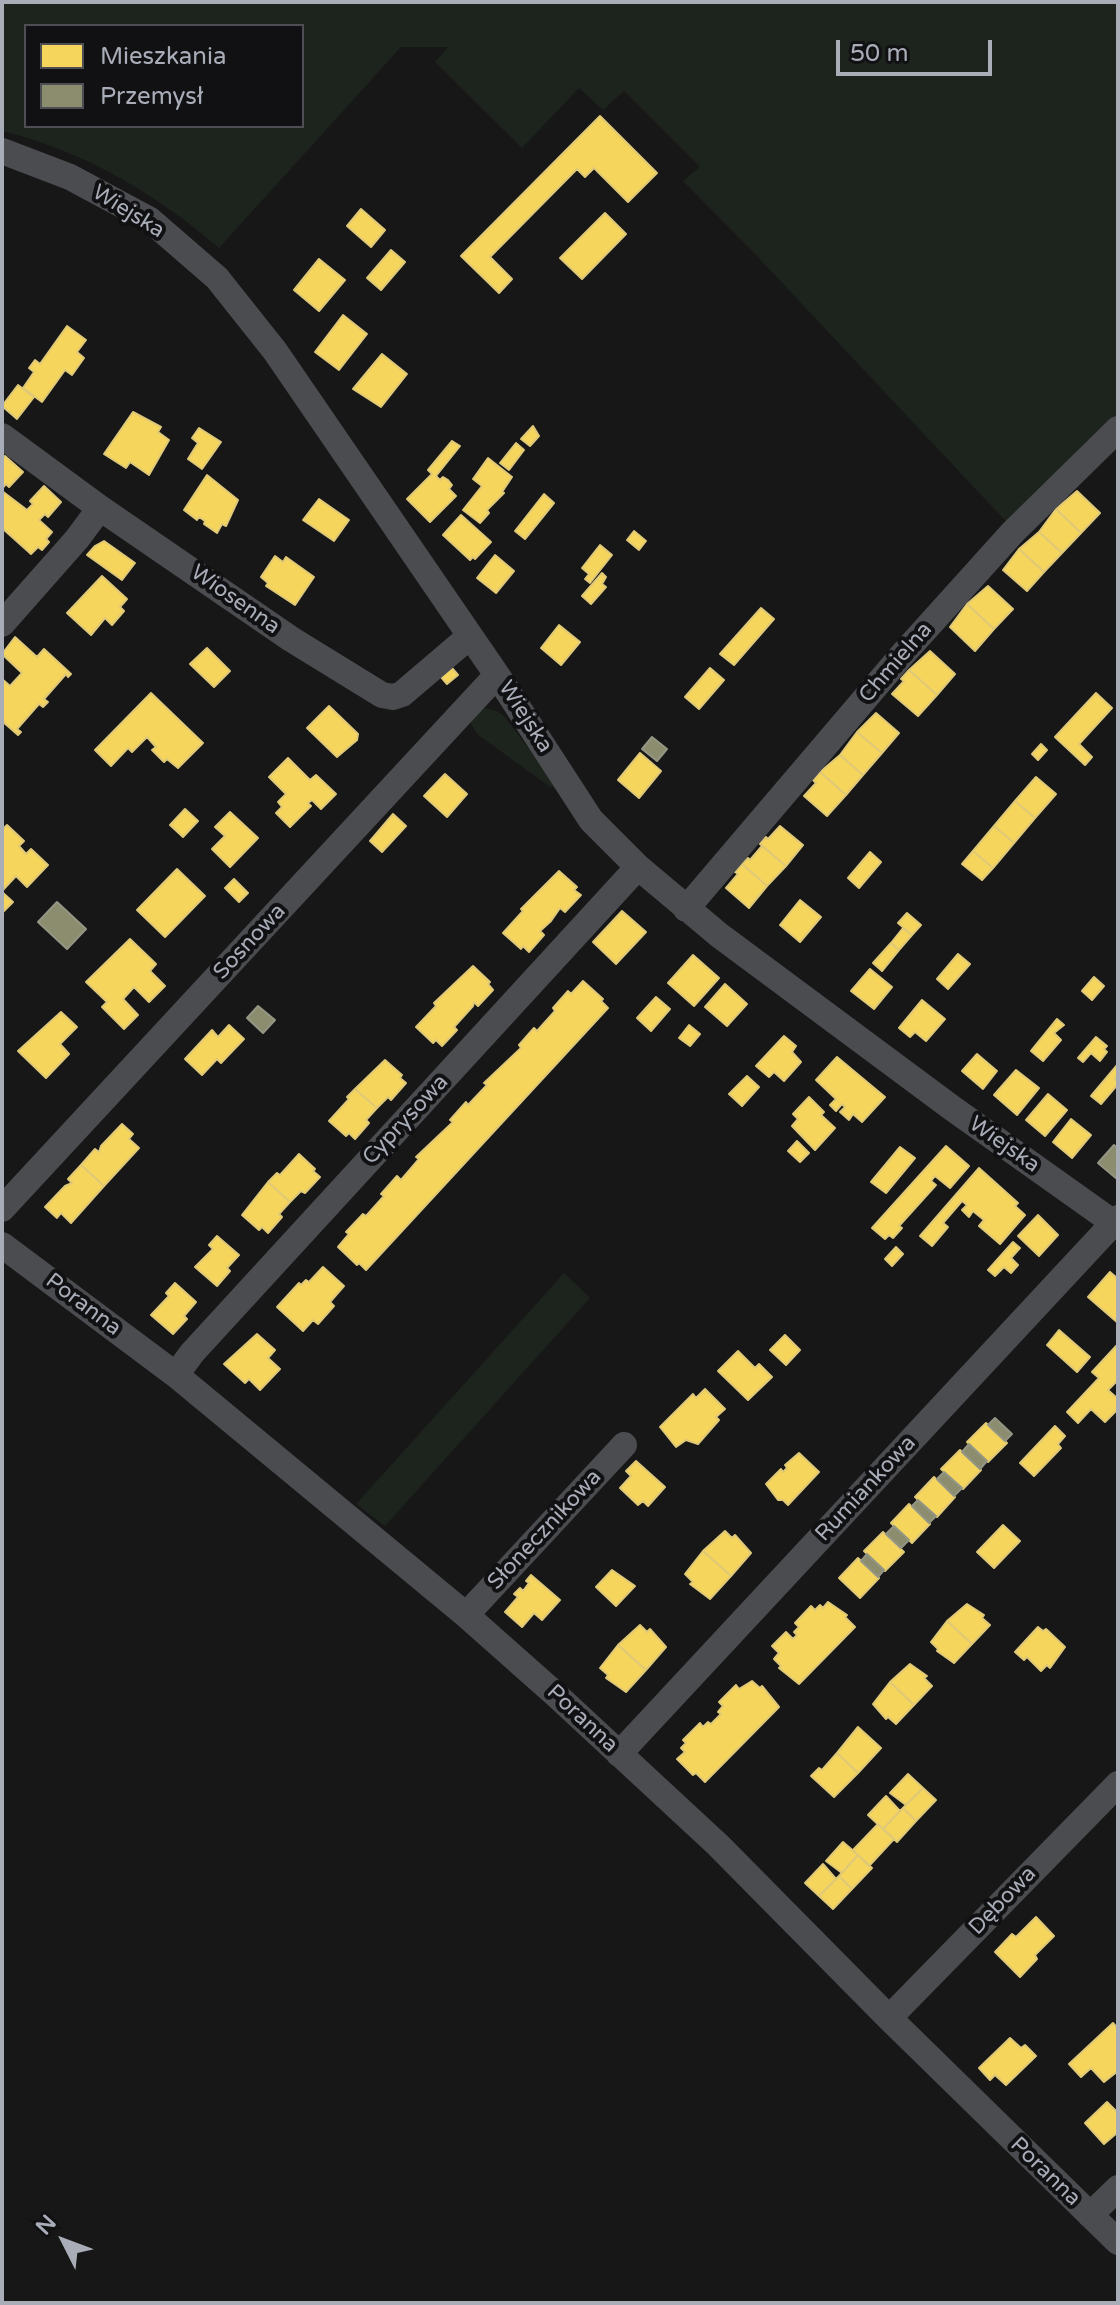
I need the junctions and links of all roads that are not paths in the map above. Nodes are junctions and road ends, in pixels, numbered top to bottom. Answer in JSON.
{"nodes":[{"id":1,"x":2,"y":151,"type":"edge"},
{"id":2,"x":1118,"y":429,"type":"edge"},
{"id":3,"x":2,"y":436,"type":"edge"},
{"id":4,"x":100,"y":508,"type":"junction"},
{"id":5,"x":2,"y":624,"type":"edge"},
{"id":6,"x":470,"y":636,"type":"junction"},
{"id":7,"x":497,"y":675,"type":"junction"},
{"id":8,"x":638,"y":867,"type":"junction"},
{"id":9,"x":686,"y":909,"type":"junction"},
{"id":10,"x":2,"y":1209,"type":"edge"},
{"id":11,"x":1117,"y":1223,"type":"edge"},
{"id":12,"x":2,"y":1245,"type":"edge"},
{"id":13,"x":176,"y":1375,"type":"junction"},
{"id":14,"x":624,"y":1445,"type":"dead end"},
{"id":15,"x":466,"y":1615,"type":"junction"},
{"id":16,"x":619,"y":1754,"type":"junction"},
{"id":17,"x":1118,"y":1784,"type":"edge"},
{"id":18,"x":889,"y":2018,"type":"junction"},
{"id":19,"x":1118,"y":2188,"type":"edge"},
{"id":20,"x":1090,"y":2215,"type":"junction"},
{"id":21,"x":1118,"y":2242,"type":"edge"}],
"edges":[{"from":1,"to":6,"type":"street","name":"Wiejska"},
{"from":2,"to":9,"type":"street","name":"Chmielna"},
{"from":3,"to":4,"type":"street","name":"Wiosenna"},
{"from":4,"to":5,"type":"street"},
{"from":4,"to":6,"type":"street","name":"Wiosenna"},
{"from":6,"to":7,"type":"street","name":"Wiejska"},
{"from":7,"to":8,"type":"street","name":"Wiejska"},
{"from":7,"to":10,"type":"street","name":"Sosnowa"},
{"from":8,"to":9,"type":"street","name":"Wiejska"},
{"from":8,"to":13,"type":"street","name":"Cyprysowa"},
{"from":9,"to":11,"type":"street","name":"Wiejska"},
{"from":11,"to":16,"type":"street","name":"Rumiankowa"},
{"from":12,"to":13,"type":"street","name":"Poranna"},
{"from":13,"to":15,"type":"street","name":"Poranna"},
{"from":14,"to":15,"type":"street","name":"Słonecznikowa"},
{"from":15,"to":16,"type":"street","name":"Poranna"},
{"from":16,"to":18,"type":"street","name":"Poranna"},
{"from":17,"to":18,"type":"street","name":"Dębowa"},
{"from":18,"to":20,"type":"street","name":"Poranna"},
{"from":19,"to":20,"type":"street"},
{"from":20,"to":21,"type":"street","name":"Poranna"}]}
